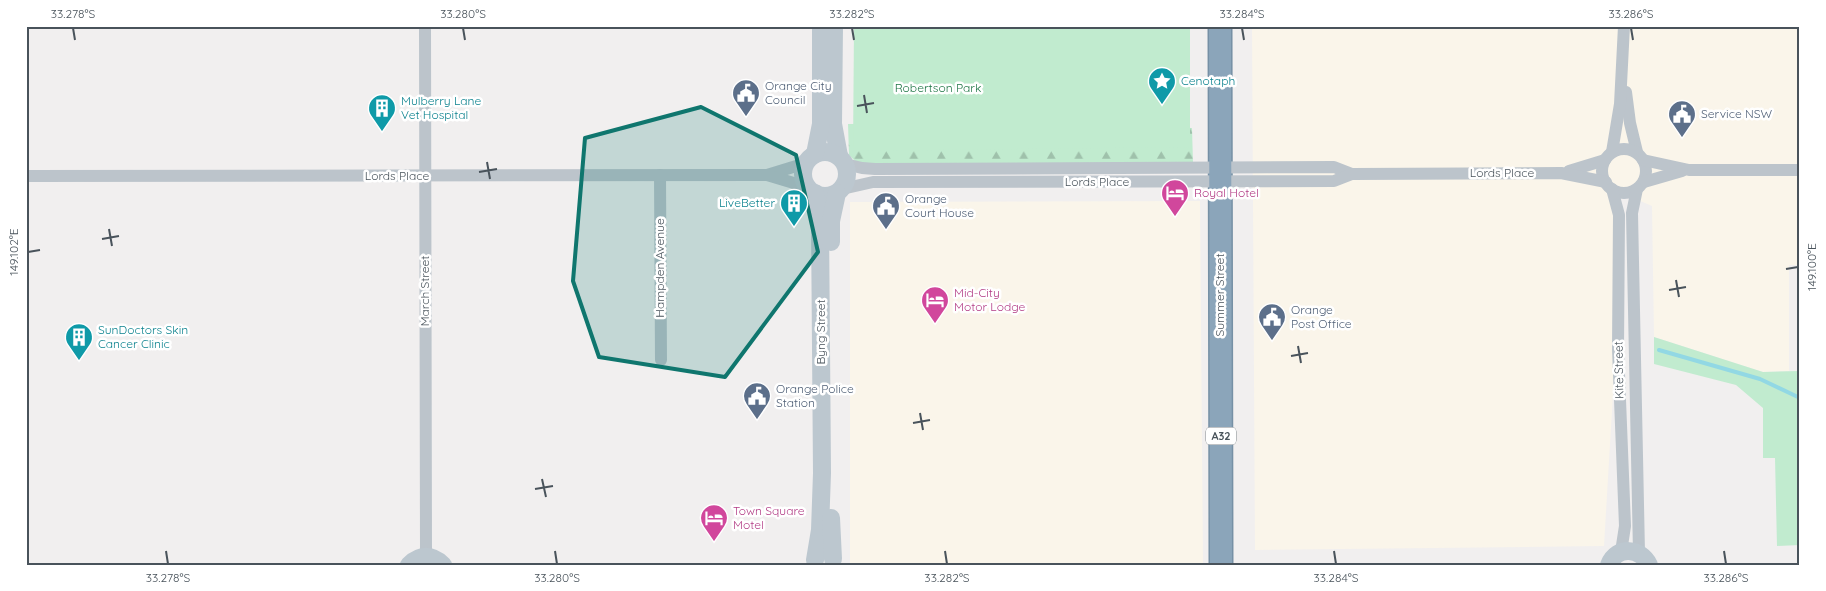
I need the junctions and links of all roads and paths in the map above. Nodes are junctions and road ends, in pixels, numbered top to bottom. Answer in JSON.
{"nodes":[{"id":1,"x":425,"y":26,"type":"edge"},
{"id":2,"x":821,"y":26,"type":"edge"},
{"id":3,"x":834,"y":26,"type":"edge"},
{"id":4,"x":1220,"y":26,"type":"edge"},
{"id":5,"x":1233,"y":26,"type":"edge"},
{"id":6,"x":1624,"y":26,"type":"edge"},
{"id":7,"x":1623,"y":64,"type":"junction"},
{"id":8,"x":1609,"y":156,"type":"junction"},
{"id":9,"x":1640,"y":156,"type":"junction"},
{"id":10,"x":811,"y":159,"type":"junction"},
{"id":11,"x":842,"y":160,"type":"junction"},
{"id":12,"x":1689,"y":170,"type":"junction"},
{"id":13,"x":1800,"y":170,"type":"edge"},
{"id":14,"x":1561,"y":173,"type":"junction"},
{"id":15,"x":660,"y":175,"type":"junction"},
{"id":16,"x":767,"y":175,"type":"junction"},
{"id":17,"x":1227,"y":175,"type":"junction"},
{"id":18,"x":26,"y":176,"type":"edge"},
{"id":19,"x":425,"y":176,"type":"junction"},
{"id":20,"x":1609,"y":185,"type":"junction"},
{"id":21,"x":1640,"y":185,"type":"junction"},
{"id":22,"x":811,"y":190,"type":"junction"},
{"id":23,"x":839,"y":191,"type":"junction"},
{"id":24,"x":661,"y":360,"type":"dead end"},
{"id":25,"x":426,"y":556,"type":"junction"},
{"id":26,"x":1609,"y":561,"type":"edge"},
{"id":27,"x":812,"y":562,"type":"edge"},
{"id":28,"x":837,"y":562,"type":"edge"},
{"id":29,"x":1648,"y":562,"type":"edge"},
{"id":30,"x":409,"y":565,"type":"edge"},
{"id":31,"x":443,"y":565,"type":"edge"},
{"id":32,"x":1222,"y":565,"type":"edge"},
{"id":33,"x":1235,"y":565,"type":"edge"}],
"edges":[{"from":1,"to":19,"type":"street","name":"March Street"},
{"from":2,"to":10,"type":"street"},
{"from":3,"to":11,"type":"street"},
{"from":4,"to":17,"type":"highway","name":"Summer Street","number":"A32"},
{"from":5,"to":17,"type":"highway","name":"Summer Street","number":"A32"},
{"from":6,"to":7,"type":"street"},
{"from":7,"to":8,"type":"street"},
{"from":7,"to":9,"type":"street"},
{"from":8,"to":9,"type":"street"},
{"from":8,"to":14,"type":"street","name":"Lords Place"},
{"from":8,"to":20,"type":"street"},
{"from":9,"to":12,"type":"street"},
{"from":9,"to":21,"type":"street"},
{"from":10,"to":11,"type":"street"},
{"from":10,"to":16,"type":"street","name":"Lords Place"},
{"from":10,"to":22,"type":"street"},
{"from":11,"to":17,"type":"street","name":"Lords Place"},
{"from":11,"to":23,"type":"street"},
{"from":12,"to":13,"type":"street"},
{"from":12,"to":21,"type":"street"},
{"from":14,"to":17,"type":"street","name":"Lords Place"},
{"from":14,"to":20,"type":"street","name":"Lords Place"},
{"from":15,"to":16,"type":"street","name":"Lords Place"},
{"from":15,"to":19,"type":"street","name":"Lords Place"},
{"from":15,"to":24,"type":"street","name":"Hampden Avenue"},
{"from":16,"to":22,"type":"street","name":"Lords Place"},
{"from":17,"to":23,"type":"street","name":"Lords Place"},
{"from":17,"to":32,"type":"highway","name":"Summer Street","number":"A32"},
{"from":17,"to":33,"type":"highway","name":"Summer Street","number":"A32"},
{"from":18,"to":19,"type":"street","name":"Lords Place"},
{"from":19,"to":25,"type":"street","name":"March Street"},
{"from":20,"to":21,"type":"street"},
{"from":20,"to":26,"type":"street","name":"Kite Street"},
{"from":21,"to":29,"type":"street","name":"Kite Street"},
{"from":22,"to":23,"type":"street"},
{"from":22,"to":27,"type":"street","name":"Byng Street"},
{"from":23,"to":28,"type":"street","name":"Byng Street"},
{"from":25,"to":30,"type":"street"},
{"from":25,"to":31,"type":"street"},
{"from":26,"to":29,"type":"street"},
{"from":27,"to":28,"type":"street"}]}
